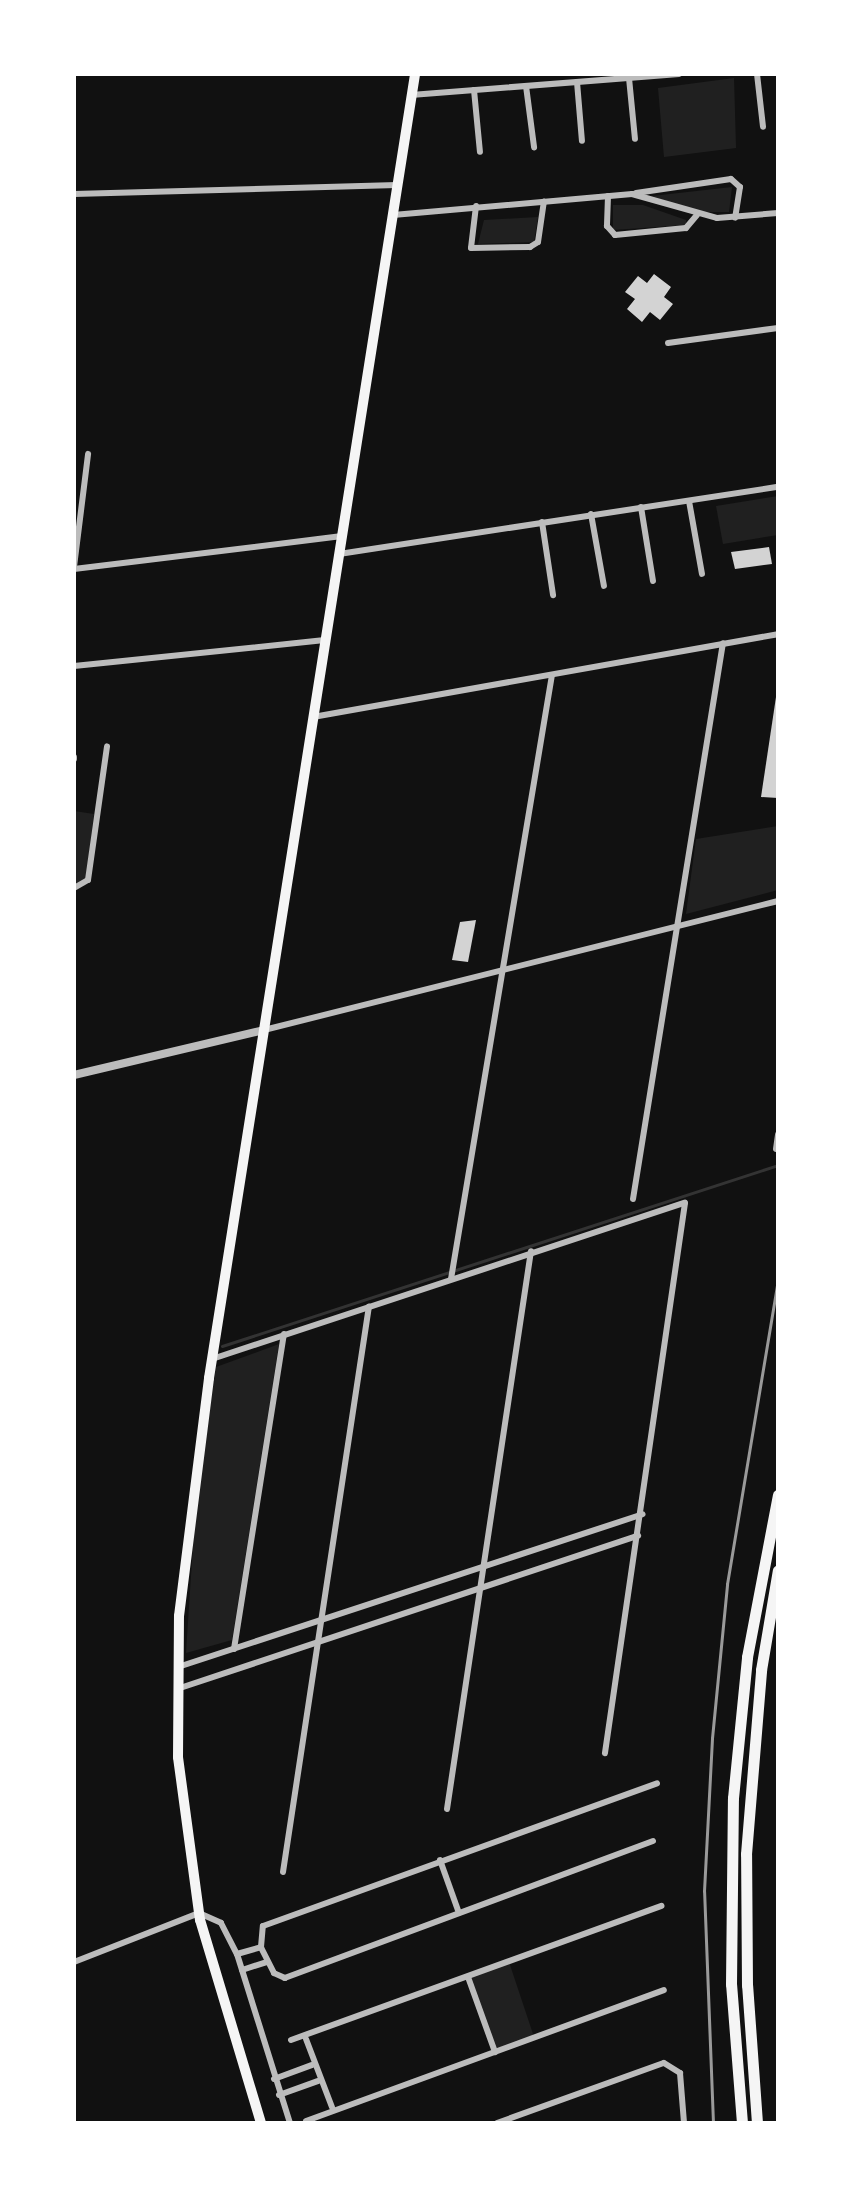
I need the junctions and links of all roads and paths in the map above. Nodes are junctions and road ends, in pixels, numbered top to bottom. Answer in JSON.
{"nodes":[{"id":1,"x":415,"y":74,"type":"edge"},
{"id":2,"x":679,"y":74,"type":"edge"},
{"id":3,"x":757,"y":74,"type":"edge"},
{"id":4,"x":629,"y":78,"type":"junction"},
{"id":5,"x":577,"y":82,"type":"junction"},
{"id":6,"x":526,"y":86,"type":"junction"},
{"id":7,"x":474,"y":90,"type":"junction"},
{"id":8,"x":411,"y":95,"type":"junction"},
{"id":9,"x":763,"y":127,"type":"dead end"},
{"id":10,"x":635,"y":139,"type":"dead end"},
{"id":11,"x":582,"y":141,"type":"dead end"},
{"id":12,"x":534,"y":147,"type":"dead end"},
{"id":13,"x":480,"y":152,"type":"dead end"},
{"id":14,"x":397,"y":185,"type":"junction"},
{"id":15,"x":74,"y":194,"type":"edge"},
{"id":16,"x":632,"y":194,"type":"junction"},
{"id":17,"x":608,"y":196,"type":"junction"},
{"id":18,"x":544,"y":201,"type":"junction"},
{"id":19,"x":476,"y":206,"type":"junction"},
{"id":20,"x":778,"y":213,"type":"edge"},
{"id":21,"x":393,"y":215,"type":"junction"},
{"id":22,"x":697,"y":215,"type":"junction"},
{"id":23,"x":735,"y":218,"type":"junction"},
{"id":24,"x":778,"y":328,"type":"edge"},
{"id":25,"x":668,"y":343,"type":"dead end"},
{"id":26,"x":88,"y":454,"type":"dead end"},
{"id":27,"x":778,"y":487,"type":"edge"},
{"id":28,"x":689,"y":501,"type":"junction"},
{"id":29,"x":641,"y":507,"type":"junction"},
{"id":30,"x":591,"y":514,"type":"junction"},
{"id":31,"x":542,"y":522,"type":"junction"},
{"id":32,"x":342,"y":536,"type":"junction"},
{"id":33,"x":339,"y":554,"type":"junction"},
{"id":34,"x":74,"y":568,"type":"edge"},
{"id":35,"x":702,"y":574,"type":"dead end"},
{"id":36,"x":653,"y":581,"type":"dead end"},
{"id":37,"x":604,"y":586,"type":"dead end"},
{"id":38,"x":553,"y":595,"type":"dead end"},
{"id":39,"x":778,"y":634,"type":"edge"},
{"id":40,"x":326,"y":640,"type":"junction"},
{"id":41,"x":723,"y":643,"type":"junction"},
{"id":42,"x":74,"y":666,"type":"edge"},
{"id":43,"x":552,"y":675,"type":"junction"},
{"id":44,"x":313,"y":717,"type":"junction"},
{"id":45,"x":107,"y":746,"type":"dead end"},
{"id":46,"x":74,"y":888,"type":"edge"},
{"id":47,"x":778,"y":901,"type":"edge"},
{"id":48,"x":680,"y":929,"type":"junction"},
{"id":49,"x":502,"y":970,"type":"junction"},
{"id":50,"x":264,"y":1030,"type":"junction"},
{"id":51,"x":74,"y":1075,"type":"edge"},
{"id":52,"x":778,"y":1134,"type":"edge"},
{"id":53,"x":776,"y":1149,"type":"dead end"},
{"id":54,"x":633,"y":1199,"type":"dead end"},
{"id":55,"x":531,"y":1251,"type":"junction"},
{"id":56,"x":451,"y":1279,"type":"junction"},
{"id":57,"x":369,"y":1306,"type":"junction"},
{"id":58,"x":284,"y":1334,"type":"junction"},
{"id":59,"x":212,"y":1359,"type":"junction"},
{"id":60,"x":778,"y":1495,"type":"edge"},
{"id":61,"x":642,"y":1514,"type":"junction"},
{"id":62,"x":638,"y":1536,"type":"junction"},
{"id":63,"x":482,"y":1568,"type":"junction"},
{"id":64,"x":778,"y":1570,"type":"edge"},
{"id":65,"x":478,"y":1588,"type":"junction"},
{"id":66,"x":321,"y":1621,"type":"junction"},
{"id":67,"x":317,"y":1643,"type":"junction"},
{"id":68,"x":234,"y":1649,"type":"junction"},
{"id":69,"x":177,"y":1667,"type":"junction"},
{"id":70,"x":177,"y":1689,"type":"junction"},
{"id":71,"x":605,"y":1753,"type":"dead end"},
{"id":72,"x":657,"y":1783,"type":"dead end"},
{"id":73,"x":447,"y":1809,"type":"dead end"},
{"id":74,"x":653,"y":1841,"type":"dead end"},
{"id":75,"x":440,"y":1860,"type":"junction"},
{"id":76,"x":283,"y":1872,"type":"dead end"},
{"id":77,"x":662,"y":1906,"type":"dead end"},
{"id":78,"x":199,"y":1913,"type":"junction"},
{"id":79,"x":459,"y":1913,"type":"junction"},
{"id":80,"x":261,"y":1947,"type":"junction"},
{"id":81,"x":237,"y":1954,"type":"junction"},
{"id":82,"x":74,"y":1962,"type":"edge"},
{"id":83,"x":266,"y":1962,"type":"junction"},
{"id":84,"x":242,"y":1970,"type":"junction"},
{"id":85,"x":468,"y":1977,"type":"junction"},
{"id":86,"x":664,"y":1990,"type":"dead end"},
{"id":87,"x":306,"y":2039,"type":"junction"},
{"id":88,"x":291,"y":2040,"type":"dead end"},
{"id":89,"x":495,"y":2052,"type":"junction"},
{"id":90,"x":312,"y":2065,"type":"junction"},
{"id":91,"x":274,"y":2079,"type":"junction"},
{"id":92,"x":318,"y":2081,"type":"junction"},
{"id":93,"x":279,"y":2095,"type":"junction"},
{"id":94,"x":332,"y":2107,"type":"junction"},
{"id":95,"x":306,"y":2121,"type":"dead end"},
{"id":96,"x":261,"y":2123,"type":"edge"},
{"id":97,"x":290,"y":2123,"type":"edge"},
{"id":98,"x":497,"y":2123,"type":"edge"},
{"id":99,"x":684,"y":2123,"type":"edge"},
{"id":100,"x":742,"y":2123,"type":"edge"},
{"id":101,"x":757,"y":2123,"type":"edge"}],
"edges":[{"from":1,"to":8,"type":"main road"},
{"from":2,"to":4,"type":"street"},
{"from":3,"to":9,"type":"street"},
{"from":4,"to":5,"type":"street"},
{"from":4,"to":10,"type":"street"},
{"from":5,"to":6,"type":"street"},
{"from":5,"to":11,"type":"street"},
{"from":6,"to":7,"type":"street"},
{"from":6,"to":12,"type":"street"},
{"from":7,"to":8,"type":"street"},
{"from":7,"to":13,"type":"street"},
{"from":8,"to":14,"type":"main road"},
{"from":14,"to":15,"type":"street"},
{"from":14,"to":21,"type":"main road"},
{"from":16,"to":17,"type":"street"},
{"from":16,"to":22,"type":"street"},
{"from":16,"to":23,"type":"street"},
{"from":17,"to":18,"type":"street"},
{"from":17,"to":22,"type":"street"},
{"from":18,"to":19,"type":"street"},
{"from":18,"to":19,"type":"street"},
{"from":19,"to":21,"type":"street"},
{"from":20,"to":23,"type":"street"},
{"from":21,"to":32,"type":"main road"},
{"from":22,"to":23,"type":"street"},
{"from":24,"to":25,"type":"street"},
{"from":26,"to":34,"type":"street"},
{"from":27,"to":28,"type":"street"},
{"from":28,"to":29,"type":"street"},
{"from":28,"to":35,"type":"street"},
{"from":29,"to":30,"type":"street"},
{"from":29,"to":36,"type":"street"},
{"from":30,"to":31,"type":"street"},
{"from":30,"to":37,"type":"street"},
{"from":31,"to":33,"type":"street"},
{"from":31,"to":38,"type":"street"},
{"from":32,"to":33,"type":"main road"},
{"from":32,"to":34,"type":"street"},
{"from":33,"to":40,"type":"main road"},
{"from":39,"to":41,"type":"street"},
{"from":40,"to":42,"type":"street"},
{"from":40,"to":44,"type":"main road"},
{"from":41,"to":43,"type":"street"},
{"from":41,"to":48,"type":"street"},
{"from":43,"to":44,"type":"street"},
{"from":43,"to":49,"type":"street"},
{"from":44,"to":50,"type":"main road"},
{"from":45,"to":46,"type":"street"},
{"from":47,"to":48,"type":"street"},
{"from":48,"to":49,"type":"street"},
{"from":48,"to":54,"type":"street"},
{"from":49,"to":50,"type":"street"},
{"from":49,"to":56,"type":"street"},
{"from":50,"to":51,"type":"street"},
{"from":50,"to":59,"type":"main road"},
{"from":52,"to":53,"type":"street"},
{"from":55,"to":56,"type":"street"},
{"from":55,"to":61,"type":"street"},
{"from":55,"to":63,"type":"street"},
{"from":56,"to":57,"type":"street"},
{"from":57,"to":58,"type":"street"},
{"from":57,"to":66,"type":"street"},
{"from":58,"to":59,"type":"street"},
{"from":58,"to":68,"type":"street"},
{"from":59,"to":69,"type":"main road"},
{"from":60,"to":100,"type":"highway"},
{"from":61,"to":62,"type":"street"},
{"from":61,"to":63,"type":"street"},
{"from":62,"to":65,"type":"street"},
{"from":62,"to":71,"type":"street"},
{"from":63,"to":65,"type":"street"},
{"from":63,"to":66,"type":"street"},
{"from":64,"to":101,"type":"highway"},
{"from":65,"to":67,"type":"street"},
{"from":65,"to":73,"type":"street"},
{"from":66,"to":67,"type":"street"},
{"from":66,"to":68,"type":"street"},
{"from":67,"to":70,"type":"street"},
{"from":67,"to":76,"type":"street"},
{"from":68,"to":69,"type":"street"},
{"from":69,"to":70,"type":"main road"},
{"from":70,"to":78,"type":"main road"},
{"from":72,"to":75,"type":"street"},
{"from":74,"to":79,"type":"street"},
{"from":75,"to":79,"type":"street"},
{"from":75,"to":80,"type":"street"},
{"from":77,"to":85,"type":"street"},
{"from":78,"to":81,"type":"street"},
{"from":78,"to":82,"type":"street"},
{"from":78,"to":96,"type":"main road"},
{"from":79,"to":83,"type":"street"},
{"from":80,"to":81,"type":"street"},
{"from":80,"to":83,"type":"street"},
{"from":81,"to":84,"type":"street"},
{"from":83,"to":84,"type":"street"},
{"from":84,"to":91,"type":"street"},
{"from":85,"to":87,"type":"street"},
{"from":85,"to":89,"type":"street"},
{"from":86,"to":89,"type":"street"},
{"from":87,"to":88,"type":"street"},
{"from":87,"to":90,"type":"street"},
{"from":89,"to":94,"type":"street"},
{"from":90,"to":91,"type":"street"},
{"from":90,"to":92,"type":"street"},
{"from":91,"to":93,"type":"street"},
{"from":92,"to":93,"type":"street"},
{"from":92,"to":94,"type":"street"},
{"from":93,"to":97,"type":"street"},
{"from":94,"to":95,"type":"street"},
{"from":98,"to":99,"type":"street"}]}
